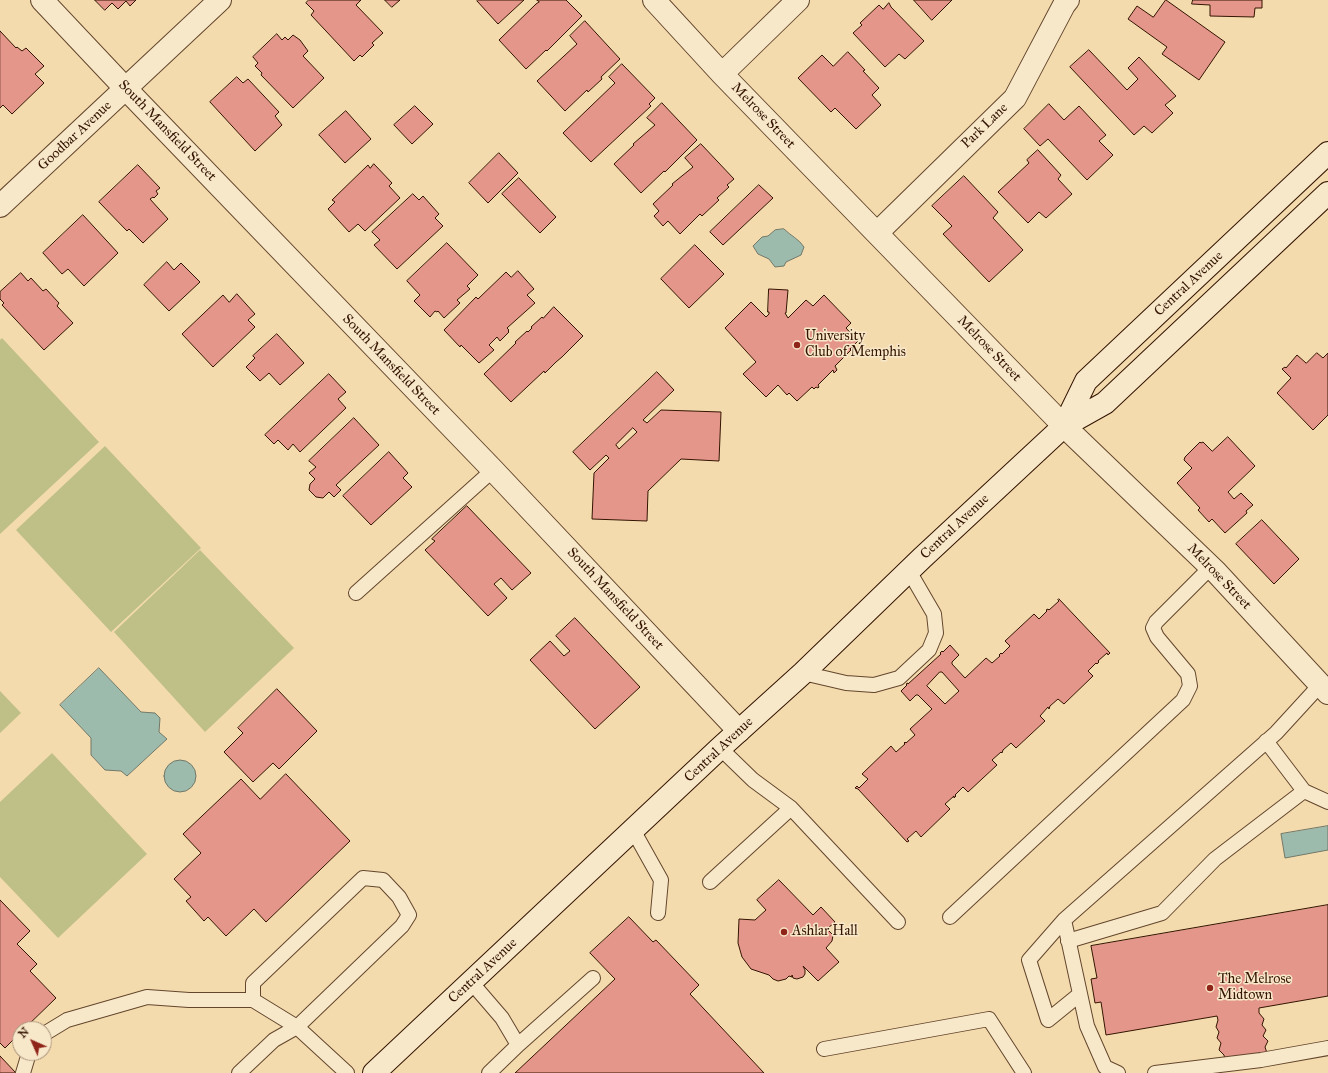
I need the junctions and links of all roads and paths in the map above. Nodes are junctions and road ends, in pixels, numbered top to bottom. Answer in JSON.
{"nodes":[{"id":1,"x":42,"y":0,"type":"edge"},
{"id":2,"x":220,"y":0,"type":"edge"},
{"id":3,"x":654,"y":0,"type":"edge"},
{"id":4,"x":798,"y":0,"type":"edge"},
{"id":5,"x":1068,"y":0,"type":"edge"},
{"id":6,"x":722,"y":74,"type":"junction"},
{"id":7,"x":125,"y":88,"type":"junction"},
{"id":8,"x":1328,"y":153,"type":"edge"},
{"id":9,"x":1328,"y":193,"type":"edge"},
{"id":10,"x":0,"y":206,"type":"edge"},
{"id":11,"x":876,"y":233,"type":"junction"},
{"id":12,"x":1064,"y":426,"type":"junction"},
{"id":13,"x":493,"y":470,"type":"junction"},
{"id":14,"x":1211,"y":567,"type":"junction"},
{"id":15,"x":909,"y":570,"type":"junction"},
{"id":16,"x":356,"y":593,"type":"dead end"},
{"id":17,"x":803,"y":673,"type":"junction"},
{"id":18,"x":1324,"y":689,"type":"edge"},
{"id":19,"x":739,"y":731,"type":"junction"},
{"id":20,"x":1266,"y":741,"type":"junction"},
{"id":21,"x":720,"y":748,"type":"junction"},
{"id":22,"x":1304,"y":791,"type":"junction"},
{"id":23,"x":1328,"y":802,"type":"edge"},
{"id":24,"x":791,"y":808,"type":"junction"},
{"id":25,"x":633,"y":830,"type":"junction"},
{"id":26,"x":710,"y":882,"type":"dead end"},
{"id":27,"x":658,"y":913,"type":"dead end"},
{"id":28,"x":950,"y":917,"type":"dead end"},
{"id":29,"x":1064,"y":920,"type":"junction"},
{"id":30,"x":898,"y":922,"type":"dead end"},
{"id":31,"x":1068,"y":941,"type":"junction"},
{"id":32,"x":593,"y":978,"type":"dead end"},
{"id":33,"x":471,"y":982,"type":"junction"},
{"id":34,"x":1080,"y":994,"type":"junction"},
{"id":35,"x":252,"y":1000,"type":"junction"},
{"id":36,"x":297,"y":1027,"type":"junction"},
{"id":37,"x":52,"y":1029,"type":"edge"},
{"id":38,"x":518,"y":1045,"type":"junction"},
{"id":39,"x":1328,"y":1048,"type":"edge"},
{"id":40,"x":824,"y":1049,"type":"dead end"},
{"id":41,"x":27,"y":1061,"type":"edge"},
{"id":42,"x":23,"y":1073,"type":"edge"},
{"id":43,"x":239,"y":1073,"type":"edge"},
{"id":44,"x":347,"y":1073,"type":"edge"},
{"id":45,"x":374,"y":1073,"type":"edge"},
{"id":46,"x":489,"y":1073,"type":"edge"},
{"id":47,"x":1024,"y":1073,"type":"edge"},
{"id":48,"x":1118,"y":1073,"type":"edge"},
{"id":49,"x":1155,"y":1073,"type":"edge"}],
"edges":[{"from":1,"to":7,"type":"street","name":"South Mansfield Street"},
{"from":2,"to":7,"type":"street","name":"Goodbar Avenue"},
{"from":3,"to":6,"type":"street","name":"Melrose Street"},
{"from":4,"to":6,"type":"street"},
{"from":5,"to":11,"type":"street","name":"Park Lane"},
{"from":6,"to":11,"type":"street","name":"Melrose Street"},
{"from":7,"to":10,"type":"street","name":"Goodbar Avenue"},
{"from":7,"to":13,"type":"street","name":"South Mansfield Street"},
{"from":8,"to":12,"type":"street","name":"Central Avenue"},
{"from":9,"to":12,"type":"street","name":"Central Avenue"},
{"from":11,"to":12,"type":"street","name":"Melrose Street"},
{"from":12,"to":14,"type":"street","name":"Melrose Street"},
{"from":12,"to":15,"type":"street","name":"Central Avenue"},
{"from":13,"to":16,"type":"lane"},
{"from":13,"to":19,"type":"street","name":"South Mansfield Street"},
{"from":14,"to":18,"type":"street","name":"Melrose Street"},
{"from":14,"to":28,"type":"lane"},
{"from":15,"to":17,"type":"street","name":"Central Avenue"},
{"from":15,"to":17,"type":"lane"},
{"from":17,"to":19,"type":"street","name":"Central Avenue"},
{"from":18,"to":20,"type":"lane"},
{"from":19,"to":21,"type":"street","name":"Central Avenue"},
{"from":20,"to":22,"type":"lane"},
{"from":20,"to":29,"type":"lane"},
{"from":21,"to":24,"type":"lane"},
{"from":21,"to":25,"type":"street","name":"Central Avenue"},
{"from":22,"to":23,"type":"lane"},
{"from":22,"to":31,"type":"lane"},
{"from":24,"to":26,"type":"lane"},
{"from":24,"to":30,"type":"lane"},
{"from":25,"to":27,"type":"lane"},
{"from":25,"to":33,"type":"street","name":"Central Avenue"},
{"from":29,"to":31,"type":"lane"},
{"from":29,"to":34,"type":"lane"},
{"from":31,"to":34,"type":"lane"},
{"from":32,"to":38,"type":"lane"},
{"from":33,"to":38,"type":"lane"},
{"from":33,"to":45,"type":"street","name":"Central Avenue"},
{"from":34,"to":48,"type":"lane"},
{"from":35,"to":36,"type":"lane"},
{"from":35,"to":36,"type":"lane"},
{"from":35,"to":37,"type":"lane"},
{"from":36,"to":43,"type":"lane"},
{"from":36,"to":44,"type":"lane"},
{"from":38,"to":46,"type":"lane"},
{"from":39,"to":49,"type":"lane"},
{"from":40,"to":47,"type":"lane"},
{"from":41,"to":42,"type":"lane"}]}
